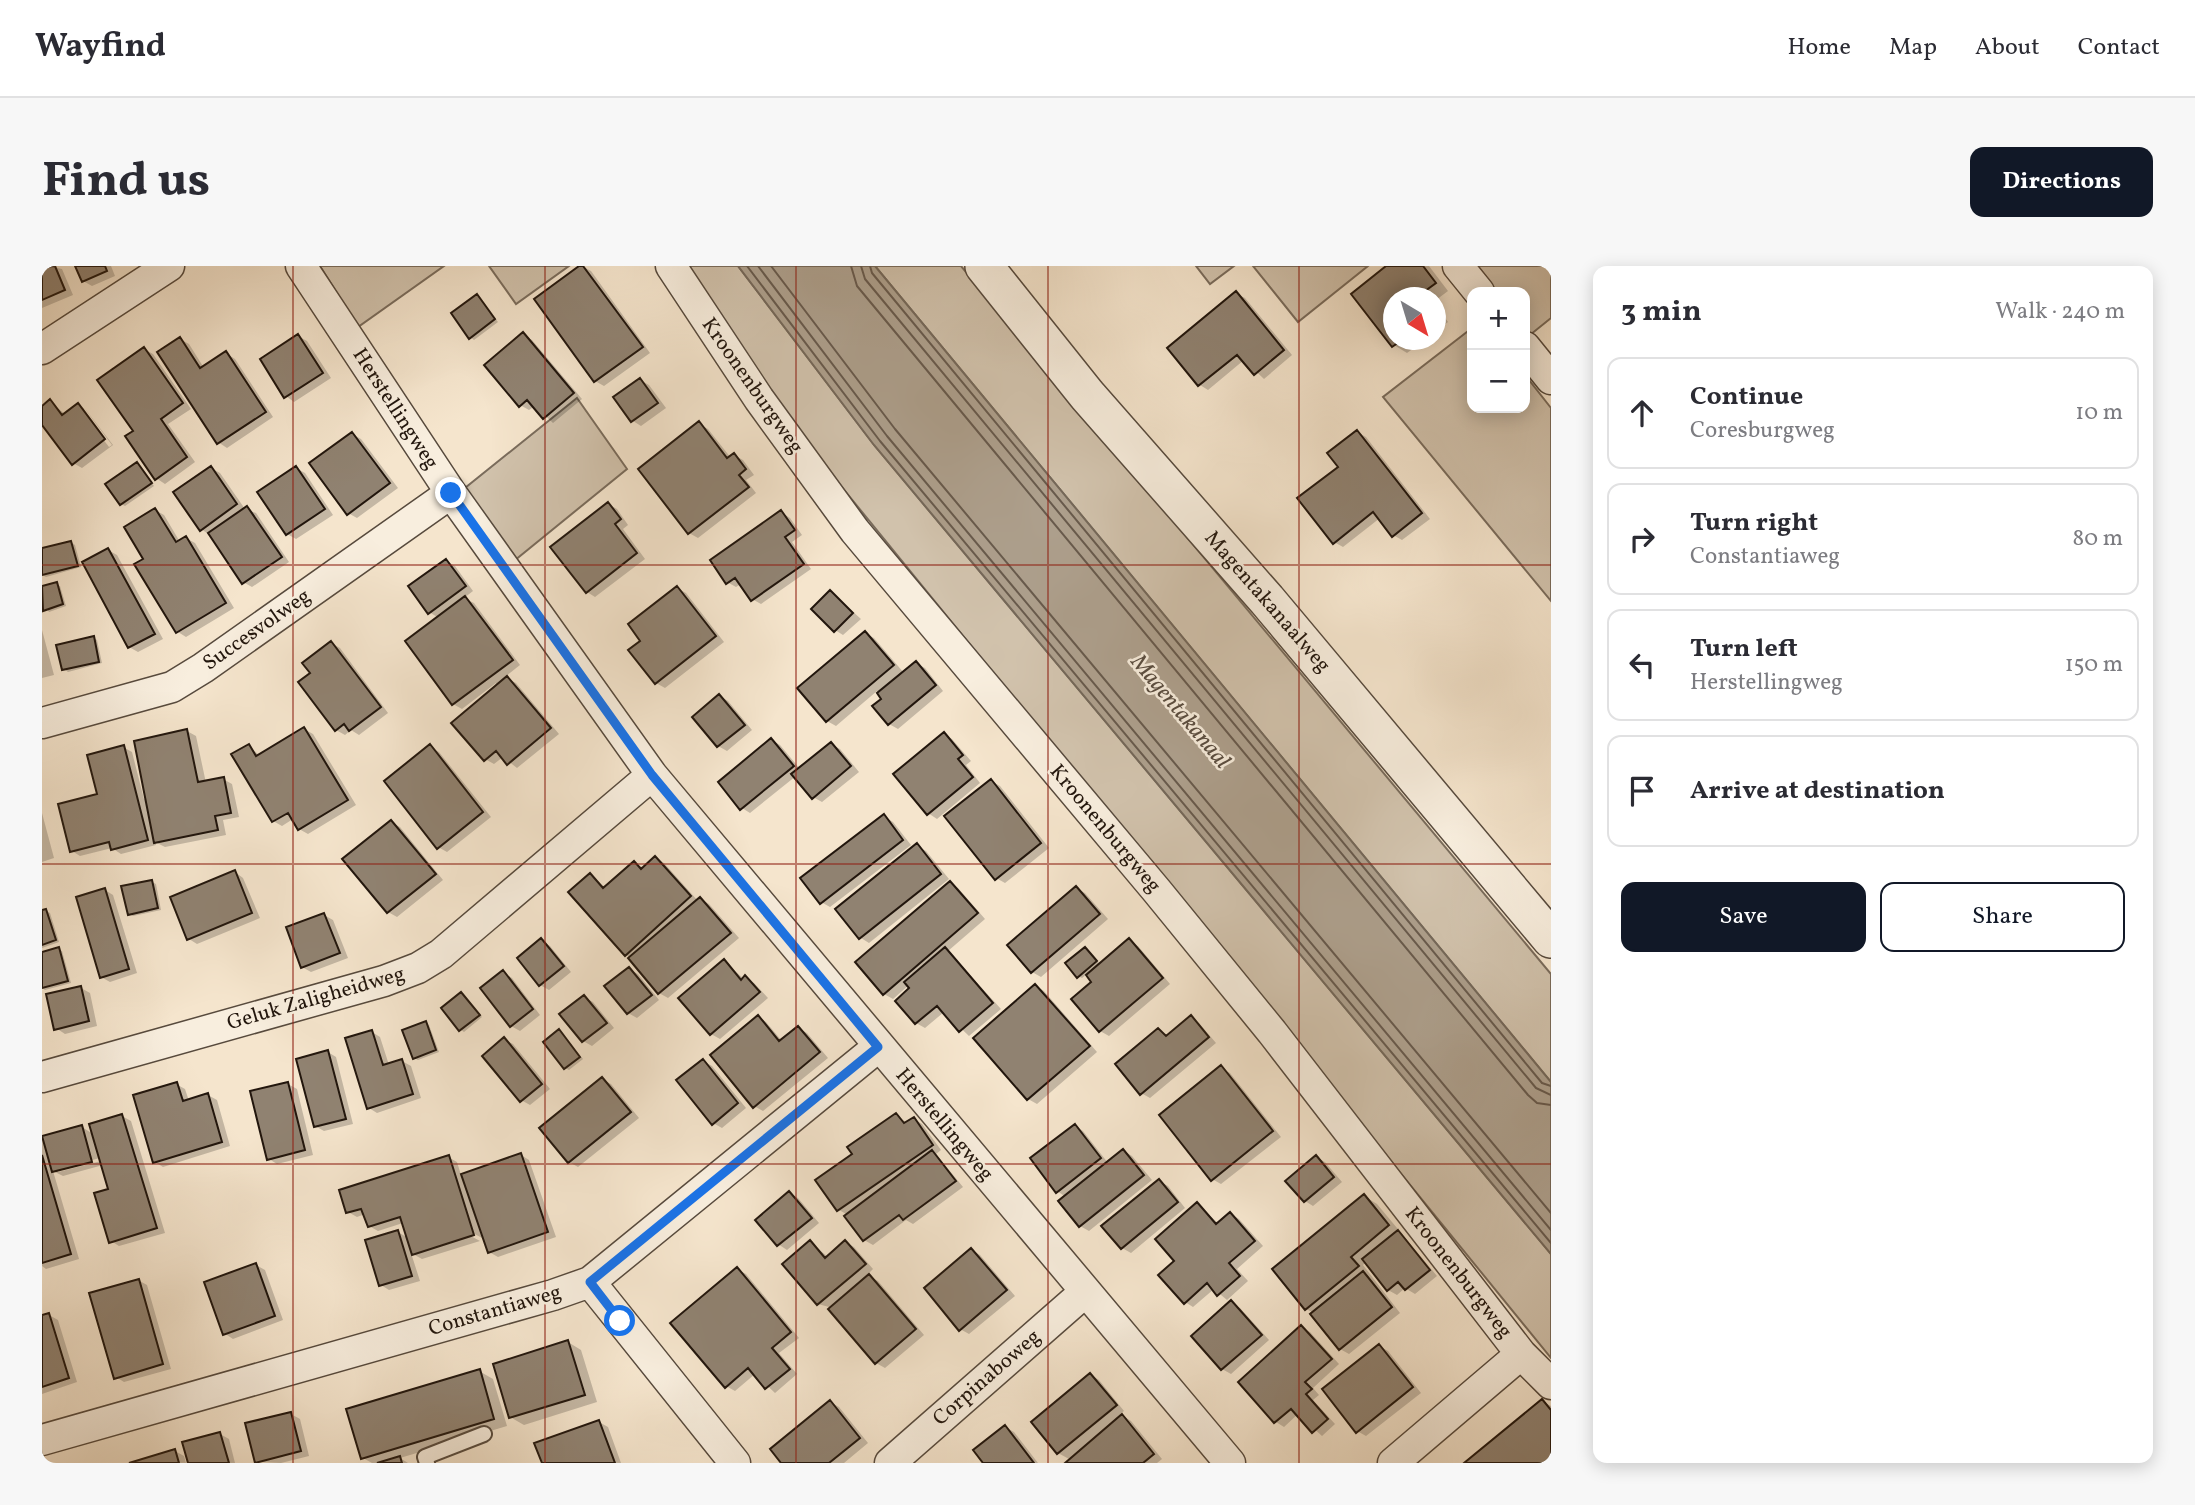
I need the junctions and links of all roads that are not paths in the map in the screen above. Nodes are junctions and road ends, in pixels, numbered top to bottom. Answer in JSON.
{"nodes":[{"id":1,"x":169,"y":266,"type":"edge"},
{"id":2,"x":302,"y":266,"type":"edge"},
{"id":3,"x":671,"y":266,"type":"edge"},
{"id":4,"x":984,"y":266,"type":"edge"},
{"id":5,"x":1458,"y":266,"type":"edge"},
{"id":6,"x":1475,"y":287,"type":"edge"},
{"id":7,"x":42,"y":349,"type":"edge"},
{"id":8,"x":1527,"y":350,"type":"edge"},
{"id":9,"x":1551,"y":379,"type":"edge"},
{"id":10,"x":451,"y":493,"type":"junction"},
{"id":11,"x":42,"y":723,"type":"edge"},
{"id":12,"x":652,"y":775,"type":"junction"},
{"id":13,"x":1551,"y":939,"type":"edge"},
{"id":14,"x":878,"y":1047,"type":"junction"},
{"id":15,"x":42,"y":1077,"type":"edge"},
{"id":16,"x":590,"y":1282,"type":"junction"},
{"id":17,"x":1085,"y":1292,"type":"junction"},
{"id":18,"x":1521,"y":1354,"type":"junction"},
{"id":19,"x":1551,"y":1384,"type":"edge"},
{"id":20,"x":484,"y":1434,"type":"dead end"},
{"id":21,"x":42,"y":1440,"type":"edge"},
{"id":22,"x":427,"y":1463,"type":"edge"},
{"id":23,"x":735,"y":1463,"type":"edge"},
{"id":24,"x":890,"y":1463,"type":"edge"},
{"id":25,"x":1230,"y":1463,"type":"edge"},
{"id":26,"x":1393,"y":1463,"type":"edge"}],
"edges":[{"from":1,"to":7,"type":"street"},
{"from":2,"to":10,"type":"street","name":"Herstellingweg"},
{"from":3,"to":18,"type":"street","name":"Kroonenburgweg"},
{"from":4,"to":13,"type":"street","name":"Magentakanaalweg"},
{"from":5,"to":6,"type":"street"},
{"from":8,"to":9,"type":"street"},
{"from":10,"to":11,"type":"street","name":"Succesvolweg"},
{"from":10,"to":12,"type":"street","name":"Herstellingweg"},
{"from":12,"to":14,"type":"street","name":"Herstellingweg"},
{"from":12,"to":15,"type":"street","name":"Geluk Zaligheidweg"},
{"from":14,"to":16,"type":"street","name":"Constantiaweg"},
{"from":14,"to":17,"type":"street","name":"Herstellingweg"},
{"from":16,"to":21,"type":"street","name":"Constantiaweg"},
{"from":16,"to":23,"type":"street"},
{"from":17,"to":24,"type":"street","name":"Corpinaboweg"},
{"from":17,"to":25,"type":"street","name":"Herstellingweg"},
{"from":18,"to":19,"type":"street","name":"Kroonenburgweg"},
{"from":18,"to":26,"type":"street"},
{"from":20,"to":22,"type":"lane"}]}
